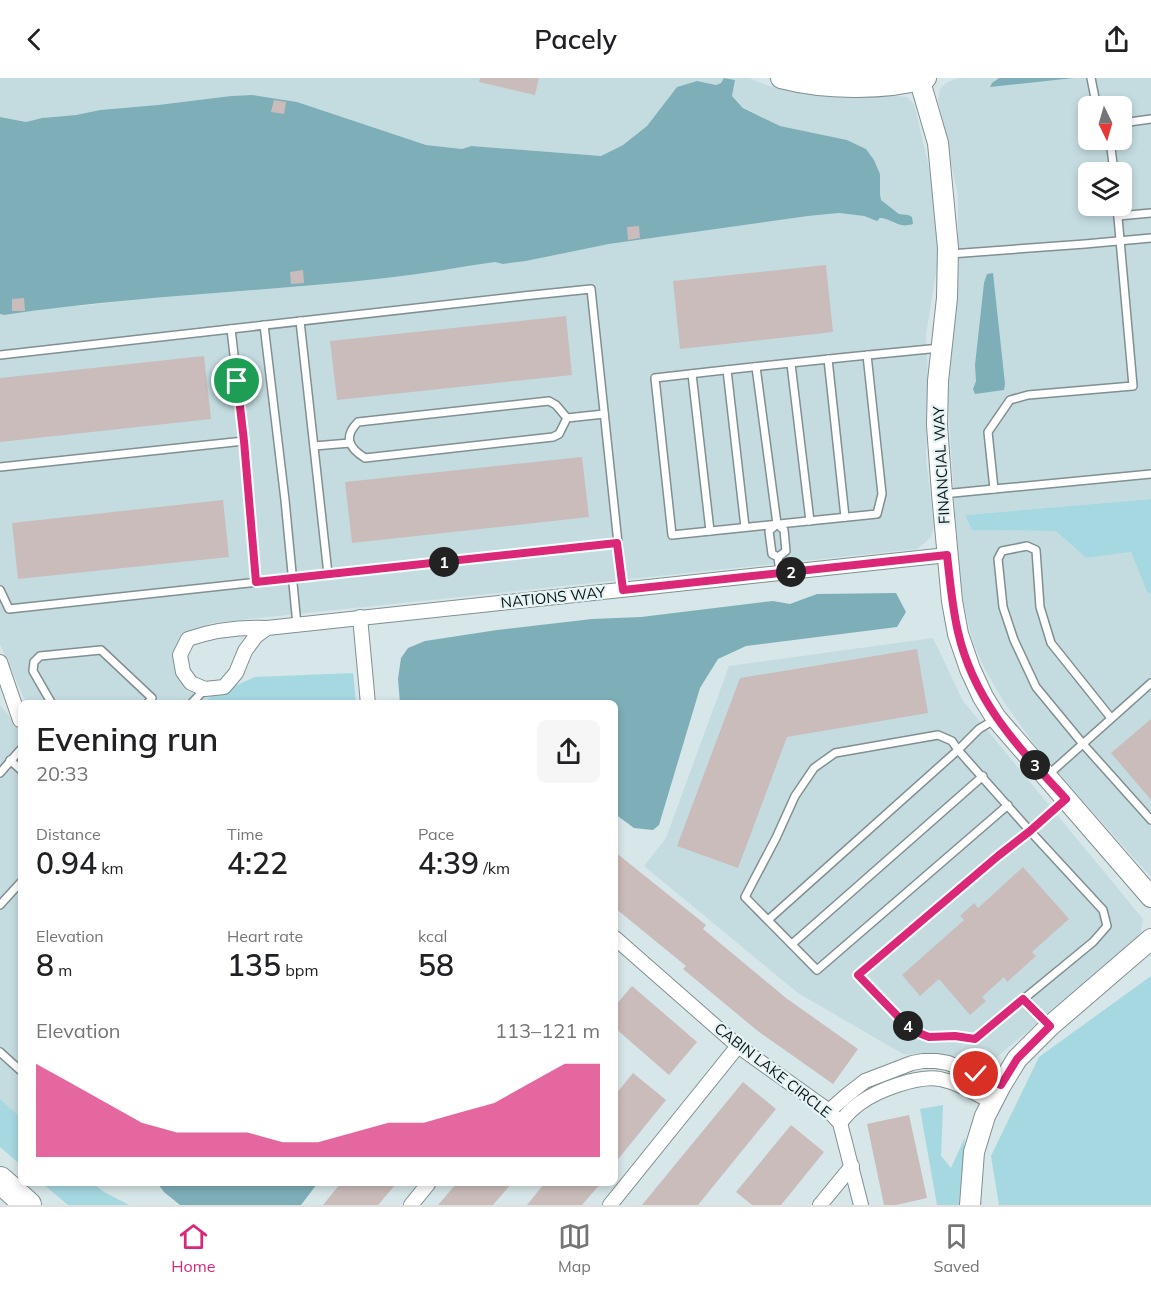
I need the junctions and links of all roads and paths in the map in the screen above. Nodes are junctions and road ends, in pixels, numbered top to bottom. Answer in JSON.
{"nodes":[{"id":1,"x":781,"y":78,"type":"edge"},
{"id":2,"x":1091,"y":78,"type":"edge"},
{"id":3,"x":921,"y":79,"type":"edge"},
{"id":4,"x":1095,"y":96,"type":"edge"},
{"id":5,"x":1151,"y":119,"type":"edge"},
{"id":6,"x":1132,"y":122,"type":"edge"},
{"id":7,"x":1151,"y":213,"type":"edge"},
{"id":8,"x":1132,"y":215,"type":"edge"},
{"id":9,"x":1118,"y":216,"type":"edge"},
{"id":10,"x":1151,"y":238,"type":"edge"},
{"id":11,"x":1120,"y":241,"type":"junction"},
{"id":12,"x":948,"y":254,"type":"junction"},
{"id":13,"x":300,"y":321,"type":"junction"},
{"id":14,"x":264,"y":325,"type":"junction"},
{"id":15,"x":231,"y":329,"type":"junction"},
{"id":16,"x":942,"y":347,"type":"junction"},
{"id":17,"x":0,"y":355,"type":"edge"},
{"id":18,"x":867,"y":355,"type":"junction"},
{"id":19,"x":828,"y":359,"type":"junction"},
{"id":20,"x":791,"y":364,"type":"junction"},
{"id":21,"x":756,"y":367,"type":"junction"},
{"id":22,"x":727,"y":370,"type":"junction"},
{"id":23,"x":692,"y":374,"type":"junction"},
{"id":24,"x":604,"y":414,"type":"junction"},
{"id":25,"x":567,"y":418,"type":"junction"},
{"id":26,"x":244,"y":441,"type":"junction"},
{"id":27,"x":350,"y":443,"type":"junction"},
{"id":28,"x":314,"y":446,"type":"junction"},
{"id":29,"x":0,"y":467,"type":"edge"},
{"id":30,"x":1151,"y":474,"type":"edge"},
{"id":31,"x":994,"y":489,"type":"junction"},
{"id":32,"x":942,"y":494,"type":"junction"},
{"id":33,"x":845,"y":517,"type":"junction"},
{"id":34,"x":810,"y":521,"type":"junction"},
{"id":35,"x":777,"y":524,"type":"junction"},
{"id":36,"x":745,"y":527,"type":"junction"},
{"id":37,"x":710,"y":531,"type":"junction"},
{"id":38,"x":617,"y":543,"type":"junction"},
{"id":39,"x":947,"y":555,"type":"junction"},
{"id":40,"x":778,"y":557,"type":"junction"},
{"id":41,"x":780,"y":573,"type":"junction"},
{"id":42,"x":328,"y":574,"type":"junction"},
{"id":43,"x":293,"y":578,"type":"junction"},
{"id":44,"x":256,"y":582,"type":"junction"},
{"id":45,"x":0,"y":590,"type":"edge"},
{"id":46,"x":623,"y":590,"type":"junction"},
{"id":47,"x":360,"y":617,"type":"junction"},
{"id":48,"x":297,"y":625,"type":"junction"},
{"id":49,"x":267,"y":628,"type":"junction"},
{"id":50,"x":0,"y":662,"type":"edge"},
{"id":51,"x":1151,"y":683,"type":"edge"},
{"id":52,"x":205,"y":689,"type":"junction"},
{"id":53,"x":0,"y":694,"type":"edge"},
{"id":54,"x":50,"y":700,"type":"edge"},
{"id":55,"x":150,"y":700,"type":"edge"},
{"id":56,"x":195,"y":700,"type":"edge"},
{"id":57,"x":368,"y":700,"type":"edge"},
{"id":58,"x":18,"y":713,"type":"edge"},
{"id":59,"x":18,"y":717,"type":"edge"},
{"id":60,"x":996,"y":718,"type":"junction"},
{"id":61,"x":1111,"y":718,"type":"junction"},
{"id":62,"x":1083,"y":744,"type":"junction"},
{"id":63,"x":958,"y":750,"type":"junction"},
{"id":64,"x":18,"y":752,"type":"edge"},
{"id":65,"x":10,"y":760,"type":"junction"},
{"id":66,"x":18,"y":767,"type":"edge"},
{"id":67,"x":1,"y":769,"type":"edge"},
{"id":68,"x":983,"y":776,"type":"junction"},
{"id":69,"x":1046,"y":777,"type":"junction"},
{"id":70,"x":1066,"y":799,"type":"junction"},
{"id":71,"x":1008,"y":805,"type":"junction"},
{"id":72,"x":1151,"y":820,"type":"edge"},
{"id":73,"x":1030,"y":831,"type":"junction"},
{"id":74,"x":18,"y":885,"type":"edge"},
{"id":75,"x":1151,"y":897,"type":"edge"},
{"id":76,"x":0,"y":905,"type":"edge"},
{"id":77,"x":768,"y":920,"type":"junction"},
{"id":78,"x":1151,"y":939,"type":"edge"},
{"id":79,"x":792,"y":944,"type":"junction"},
{"id":80,"x":618,"y":945,"type":"edge"},
{"id":81,"x":1023,"y":999,"type":"junction"},
{"id":82,"x":1050,"y":1026,"type":"junction"},
{"id":83,"x":738,"y":1046,"type":"junction"},
{"id":84,"x":0,"y":1052,"type":"edge"},
{"id":85,"x":18,"y":1068,"type":"edge"},
{"id":86,"x":996,"y":1094,"type":"junction"},
{"id":87,"x":829,"y":1111,"type":"junction"},
{"id":88,"x":840,"y":1123,"type":"junction"},
{"id":89,"x":852,"y":1166,"type":"junction"},
{"id":90,"x":0,"y":1180,"type":"edge"},
{"id":91,"x":426,"y":1186,"type":"edge"},
{"id":92,"x":27,"y":1205,"type":"edge"},
{"id":93,"x":411,"y":1205,"type":"edge"},
{"id":94,"x":610,"y":1205,"type":"edge"},
{"id":95,"x":820,"y":1205,"type":"edge"},
{"id":96,"x":861,"y":1205,"type":"edge"},
{"id":97,"x":970,"y":1205,"type":"edge"}],
"edges":[{"from":1,"to":3,"type":"street"},
{"from":2,"to":4,"type":"lane"},
{"from":3,"to":12,"type":"street","name":"FINANCIAL WAY"},
{"from":5,"to":6,"type":"lane"},
{"from":7,"to":8,"type":"lane"},
{"from":9,"to":11,"type":"lane"},
{"from":10,"to":11,"type":"lane"},
{"from":11,"to":12,"type":"lane"},
{"from":11,"to":31,"type":"lane"},
{"from":12,"to":16,"type":"street","name":"FINANCIAL WAY"},
{"from":13,"to":14,"type":"lane"},
{"from":13,"to":24,"type":"lane"},
{"from":13,"to":28,"type":"lane"},
{"from":14,"to":15,"type":"lane"},
{"from":14,"to":43,"type":"lane"},
{"from":15,"to":17,"type":"lane"},
{"from":15,"to":26,"type":"lane"},
{"from":16,"to":18,"type":"lane"},
{"from":16,"to":32,"type":"street","name":"FINANCIAL WAY"},
{"from":18,"to":19,"type":"lane"},
{"from":18,"to":33,"type":"lane"},
{"from":19,"to":20,"type":"lane"},
{"from":19,"to":33,"type":"lane"},
{"from":20,"to":21,"type":"lane"},
{"from":20,"to":34,"type":"lane"},
{"from":21,"to":22,"type":"lane"},
{"from":21,"to":35,"type":"lane"},
{"from":22,"to":23,"type":"lane"},
{"from":22,"to":36,"type":"lane"},
{"from":23,"to":37,"type":"lane"},
{"from":23,"to":37,"type":"lane"},
{"from":24,"to":25,"type":"lane"},
{"from":24,"to":38,"type":"lane"},
{"from":25,"to":27,"type":"lane"},
{"from":25,"to":27,"type":"lane"},
{"from":26,"to":29,"type":"lane"},
{"from":26,"to":44,"type":"lane"},
{"from":27,"to":28,"type":"lane"},
{"from":28,"to":42,"type":"lane"},
{"from":30,"to":31,"type":"lane"},
{"from":31,"to":32,"type":"lane"},
{"from":32,"to":39,"type":"street","name":"FINANCIAL WAY"},
{"from":33,"to":34,"type":"lane"},
{"from":34,"to":35,"type":"lane"},
{"from":35,"to":36,"type":"lane"},
{"from":35,"to":40,"type":"lane"},
{"from":35,"to":40,"type":"lane"},
{"from":36,"to":37,"type":"lane"},
{"from":38,"to":42,"type":"lane"},
{"from":38,"to":46,"type":"lane"},
{"from":39,"to":41,"type":"street","name":"NATIONS WAY"},
{"from":39,"to":60,"type":"street","name":"FINANCIAL WAY"},
{"from":40,"to":41,"type":"lane"},
{"from":41,"to":46,"type":"street","name":"NATIONS WAY"},
{"from":42,"to":43,"type":"lane"},
{"from":43,"to":44,"type":"lane"},
{"from":43,"to":48,"type":"lane"},
{"from":44,"to":45,"type":"lane"},
{"from":46,"to":47,"type":"street","name":"NATIONS WAY"},
{"from":47,"to":48,"type":"street","name":"NATIONS WAY"},
{"from":47,"to":57,"type":"street"},
{"from":48,"to":49,"type":"street","name":"NATIONS WAY"},
{"from":49,"to":52,"type":"street"},
{"from":49,"to":52,"type":"street","name":"NATIONS WAY"},
{"from":50,"to":58,"type":"street"},
{"from":51,"to":61,"type":"lane"},
{"from":52,"to":56,"type":"lane"},
{"from":53,"to":59,"type":"street"},
{"from":54,"to":55,"type":"lane"},
{"from":60,"to":63,"type":"lane"},
{"from":60,"to":69,"type":"street","name":"FINANCIAL WAY"},
{"from":61,"to":62,"type":"lane"},
{"from":61,"to":62,"type":"lane"},
{"from":62,"to":69,"type":"lane"},
{"from":62,"to":72,"type":"lane"},
{"from":63,"to":68,"type":"lane"},
{"from":63,"to":77,"type":"lane"},
{"from":63,"to":77,"type":"lane"},
{"from":64,"to":65,"type":"lane"},
{"from":65,"to":66,"type":"lane"},
{"from":65,"to":67,"type":"lane"},
{"from":68,"to":71,"type":"lane"},
{"from":68,"to":79,"type":"lane"},
{"from":69,"to":70,"type":"street","name":"FINANCIAL WAY"},
{"from":70,"to":73,"type":"lane"},
{"from":70,"to":75,"type":"street","name":"FINANCIAL WAY"},
{"from":71,"to":73,"type":"lane"},
{"from":71,"to":79,"type":"lane"},
{"from":73,"to":81,"type":"lane"},
{"from":73,"to":81,"type":"lane"},
{"from":74,"to":76,"type":"lane"},
{"from":77,"to":79,"type":"lane"},
{"from":78,"to":82,"type":"street"},
{"from":80,"to":83,"type":"street","name":"CABIN LAKE CIRCLE"},
{"from":81,"to":82,"type":"lane"},
{"from":82,"to":86,"type":"street"},
{"from":83,"to":87,"type":"street","name":"CABIN LAKE CIRCLE"},
{"from":83,"to":94,"type":"street"},
{"from":84,"to":85,"type":"lane"},
{"from":86,"to":87,"type":"street"},
{"from":86,"to":88,"type":"street"},
{"from":86,"to":97,"type":"street"},
{"from":87,"to":88,"type":"street","name":"CABIN LAKE CIRCLE"},
{"from":88,"to":89,"type":"street","name":"CABIN LAKE CIRCLE"},
{"from":89,"to":95,"type":"street"},
{"from":89,"to":96,"type":"street","name":"CABIN LAKE CIRCLE"},
{"from":90,"to":92,"type":"highway"},
{"from":91,"to":93,"type":"street"}]}
